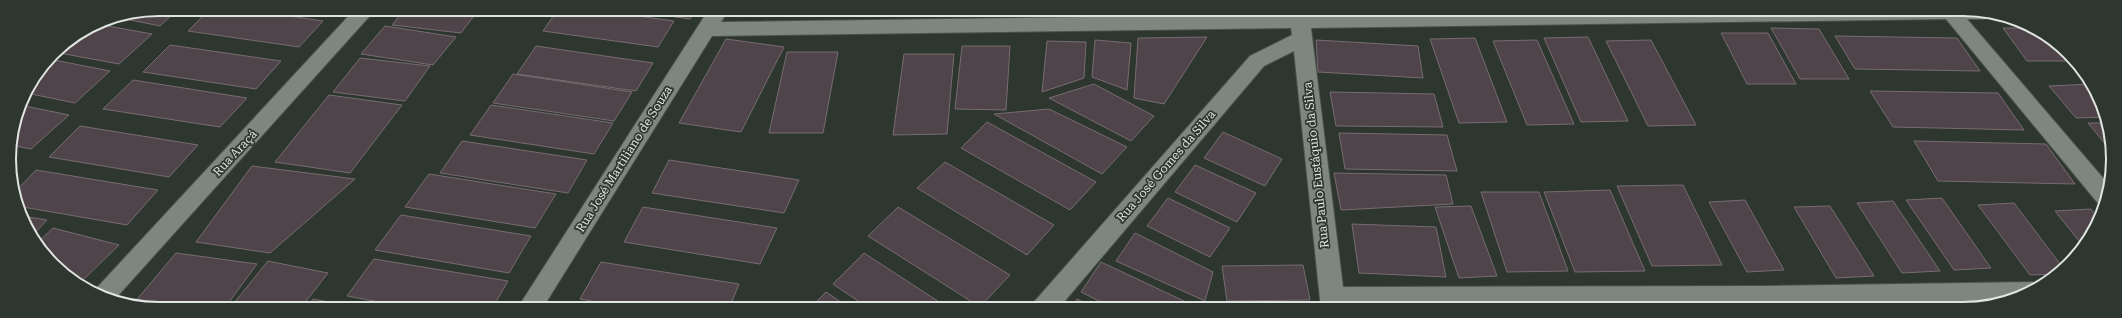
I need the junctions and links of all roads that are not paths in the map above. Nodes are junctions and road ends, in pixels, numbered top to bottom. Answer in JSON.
{"nodes":[{"id":1,"x":360,"y":16,"type":"edge"},
{"id":2,"x":715,"y":16,"type":"edge"},
{"id":3,"x":1778,"y":16,"type":"edge"},
{"id":4,"x":1953,"y":16,"type":"edge"},
{"id":5,"x":707,"y":29,"type":"junction"},
{"id":6,"x":1301,"y":30,"type":"junction"},
{"id":7,"x":2102,"y":192,"type":"edge"},
{"id":8,"x":107,"y":292,"type":"edge"},
{"id":9,"x":2013,"y":293,"type":"edge"},
{"id":10,"x":533,"y":302,"type":"edge"},
{"id":11,"x":1049,"y":302,"type":"edge"},
{"id":12,"x":1332,"y":302,"type":"edge"},
{"id":13,"x":1766,"y":302,"type":"edge"}],
"edges":[{"from":1,"to":8,"type":"street","name":"Rua Araçá"},
{"from":2,"to":5,"type":"street","name":"Rua José Martiliano de Souza"},
{"from":3,"to":6,"type":"street"},
{"from":4,"to":7,"type":"street"},
{"from":5,"to":6,"type":"street"},
{"from":5,"to":10,"type":"street","name":"Rua José Martiliano de Souza"},
{"from":6,"to":11,"type":"street","name":"Rua José Gomes da Silva"},
{"from":6,"to":12,"type":"street","name":"Rua Paulo Eustáquio da Silva"},
{"from":9,"to":13,"type":"street"}]}
